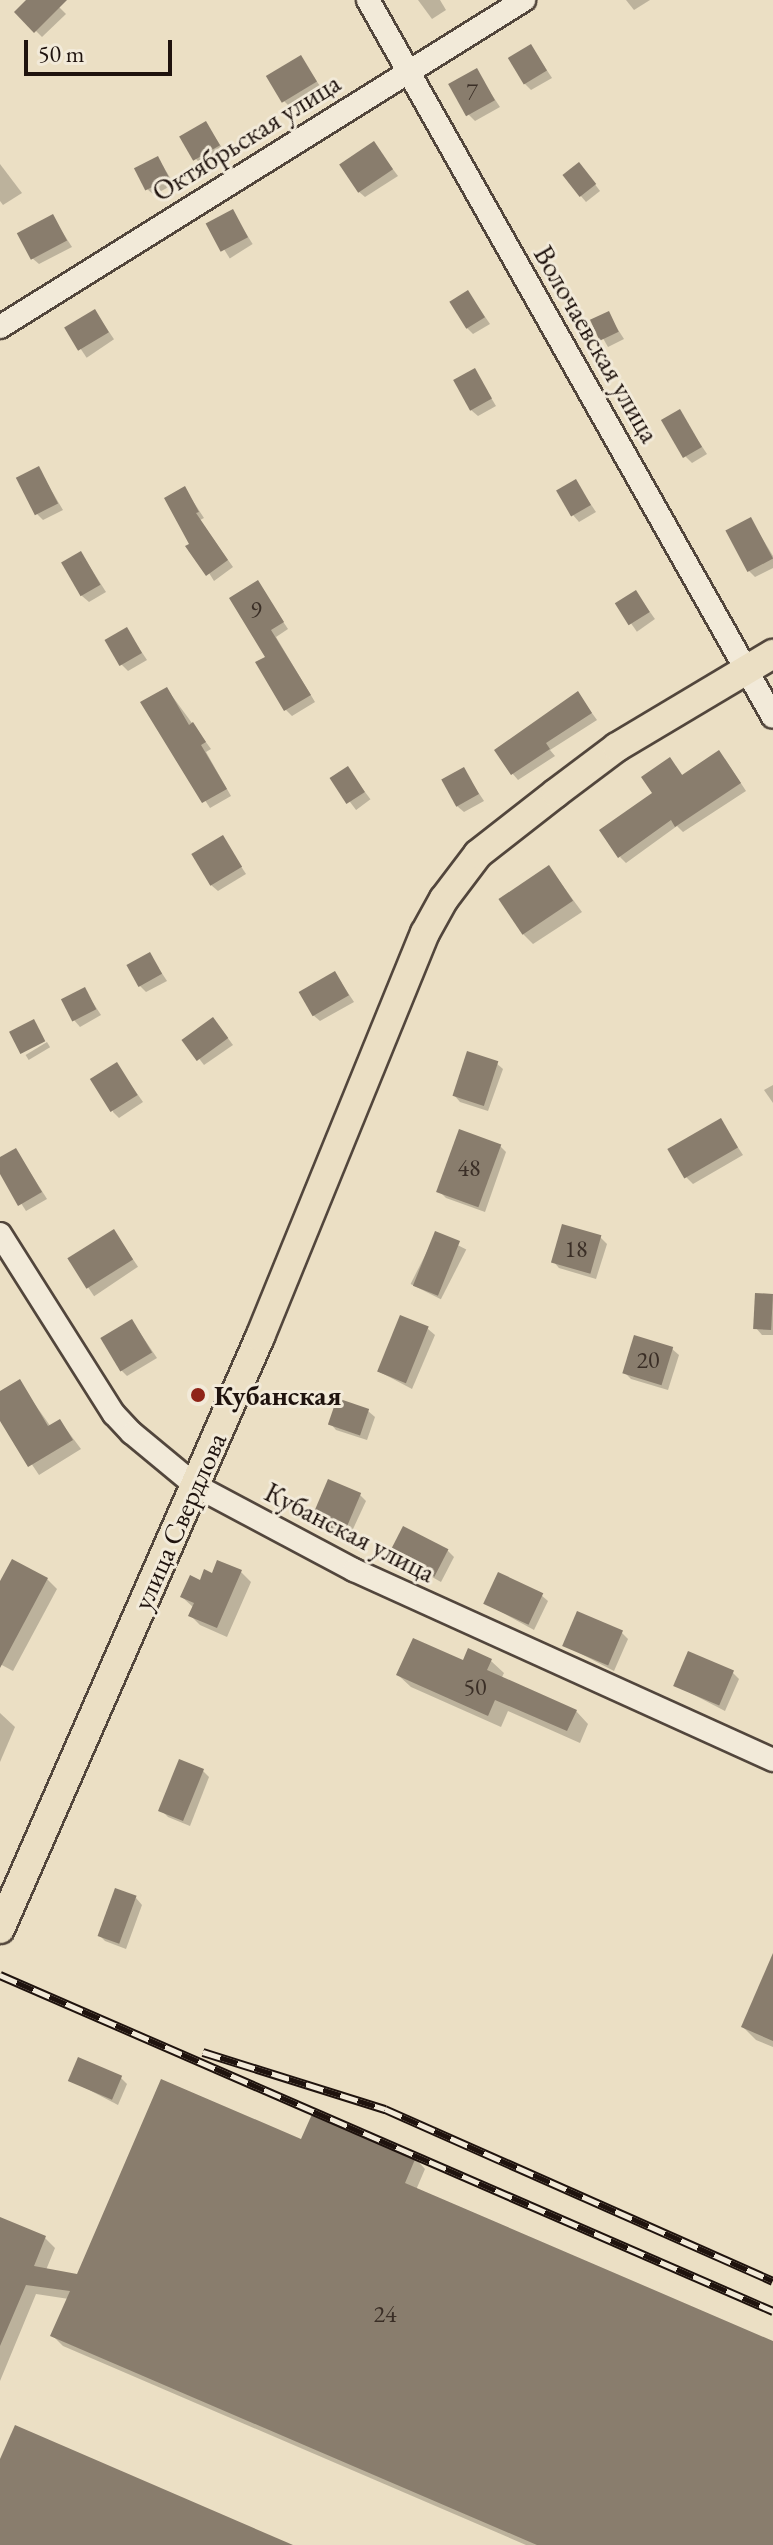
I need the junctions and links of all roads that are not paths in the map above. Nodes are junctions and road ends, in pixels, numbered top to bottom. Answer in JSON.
{"nodes":[{"id":1,"x":368,"y":0,"type":"edge"},
{"id":2,"x":524,"y":0,"type":"edge"},
{"id":3,"x":406,"y":71,"type":"junction"},
{"id":4,"x":0,"y":327,"type":"edge"},
{"id":5,"x":773,"y":654,"type":"edge"},
{"id":6,"x":748,"y":669,"type":"junction"},
{"id":7,"x":773,"y":717,"type":"edge"},
{"id":8,"x":0,"y":1234,"type":"edge"},
{"id":9,"x":196,"y":1486,"type":"junction"},
{"id":10,"x":773,"y":1760,"type":"edge"},
{"id":11,"x":0,"y":1929,"type":"edge"}],
"edges":[{"from":1,"to":3,"type":"street","name":"Волочаевская улица"},
{"from":2,"to":3,"type":"street","name":"Октябрьская улица"},
{"from":3,"to":4,"type":"street","name":"Октябрьская улица"},
{"from":3,"to":6,"type":"street","name":"Волочаевская улица"},
{"from":5,"to":6,"type":"main road","name":"улица Свердлова"},
{"from":6,"to":7,"type":"street","name":"Волочаевская улица"},
{"from":6,"to":9,"type":"main road","name":"улица Свердлова"},
{"from":8,"to":9,"type":"street","name":"Кубанская улица"},
{"from":9,"to":10,"type":"street","name":"Кубанская улица"},
{"from":9,"to":11,"type":"main road","name":"улица Свердлова"}]}
